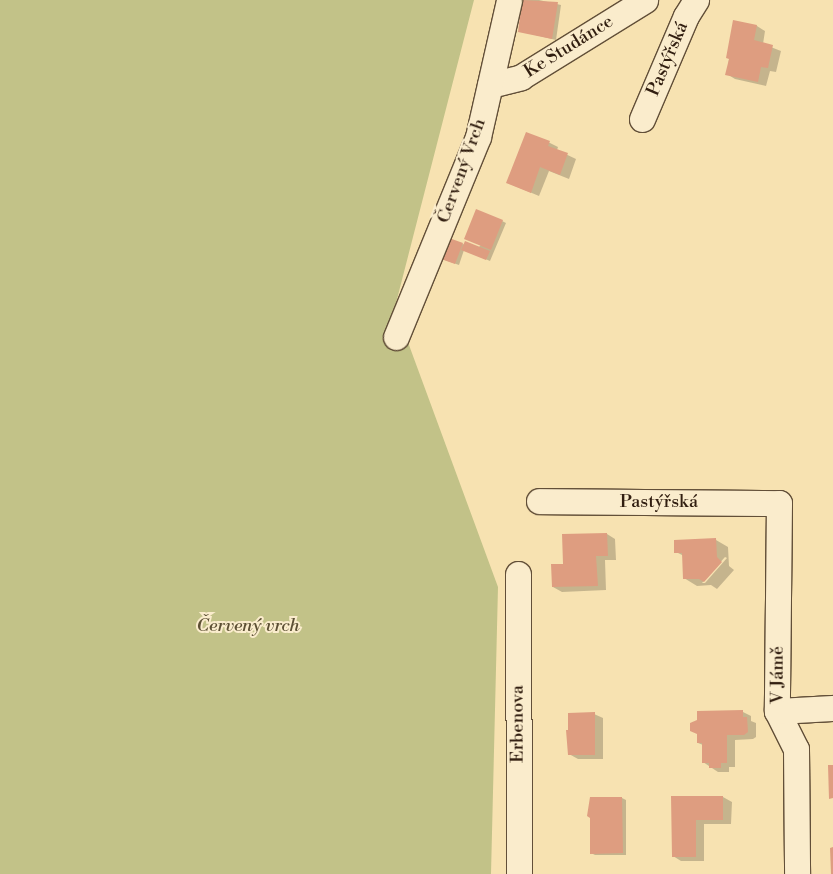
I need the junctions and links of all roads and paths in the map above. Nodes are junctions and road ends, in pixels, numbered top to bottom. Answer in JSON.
{"nodes":[{"id":1,"x":509,"y":0,"type":"edge"},
{"id":2,"x":645,"y":0,"type":"edge"},
{"id":3,"x":696,"y":0,"type":"edge"},
{"id":4,"x":490,"y":85,"type":"junction"},
{"id":5,"x":642,"y":118,"type":"dead end"},
{"id":6,"x":396,"y":337,"type":"dead end"},
{"id":7,"x":539,"y":501,"type":"dead end"},
{"id":8,"x":779,"y":502,"type":"joint"},
{"id":9,"x":518,"y":574,"type":"dead end"},
{"id":10,"x":833,"y":708,"type":"edge"},
{"id":11,"x":777,"y":711,"type":"junction"},
{"id":12,"x":519,"y":874,"type":"edge"},
{"id":13,"x":797,"y":874,"type":"edge"}],
"edges":[{"from":1,"to":4,"type":"street","name":"Červený Vrch"},
{"from":2,"to":4,"type":"street","name":"Ke Studánce"},
{"from":3,"to":5,"type":"street","name":"Pastýřská"},
{"from":4,"to":6,"type":"street","name":"Červený Vrch"},
{"from":7,"to":8,"type":"street","name":"Pastýřská"},
{"from":8,"to":11,"type":"street","name":"V Jámě"},
{"from":9,"to":12,"type":"street","name":"Erbenova"},
{"from":10,"to":11,"type":"street"},
{"from":11,"to":13,"type":"street","name":"V Jámě"}]}
